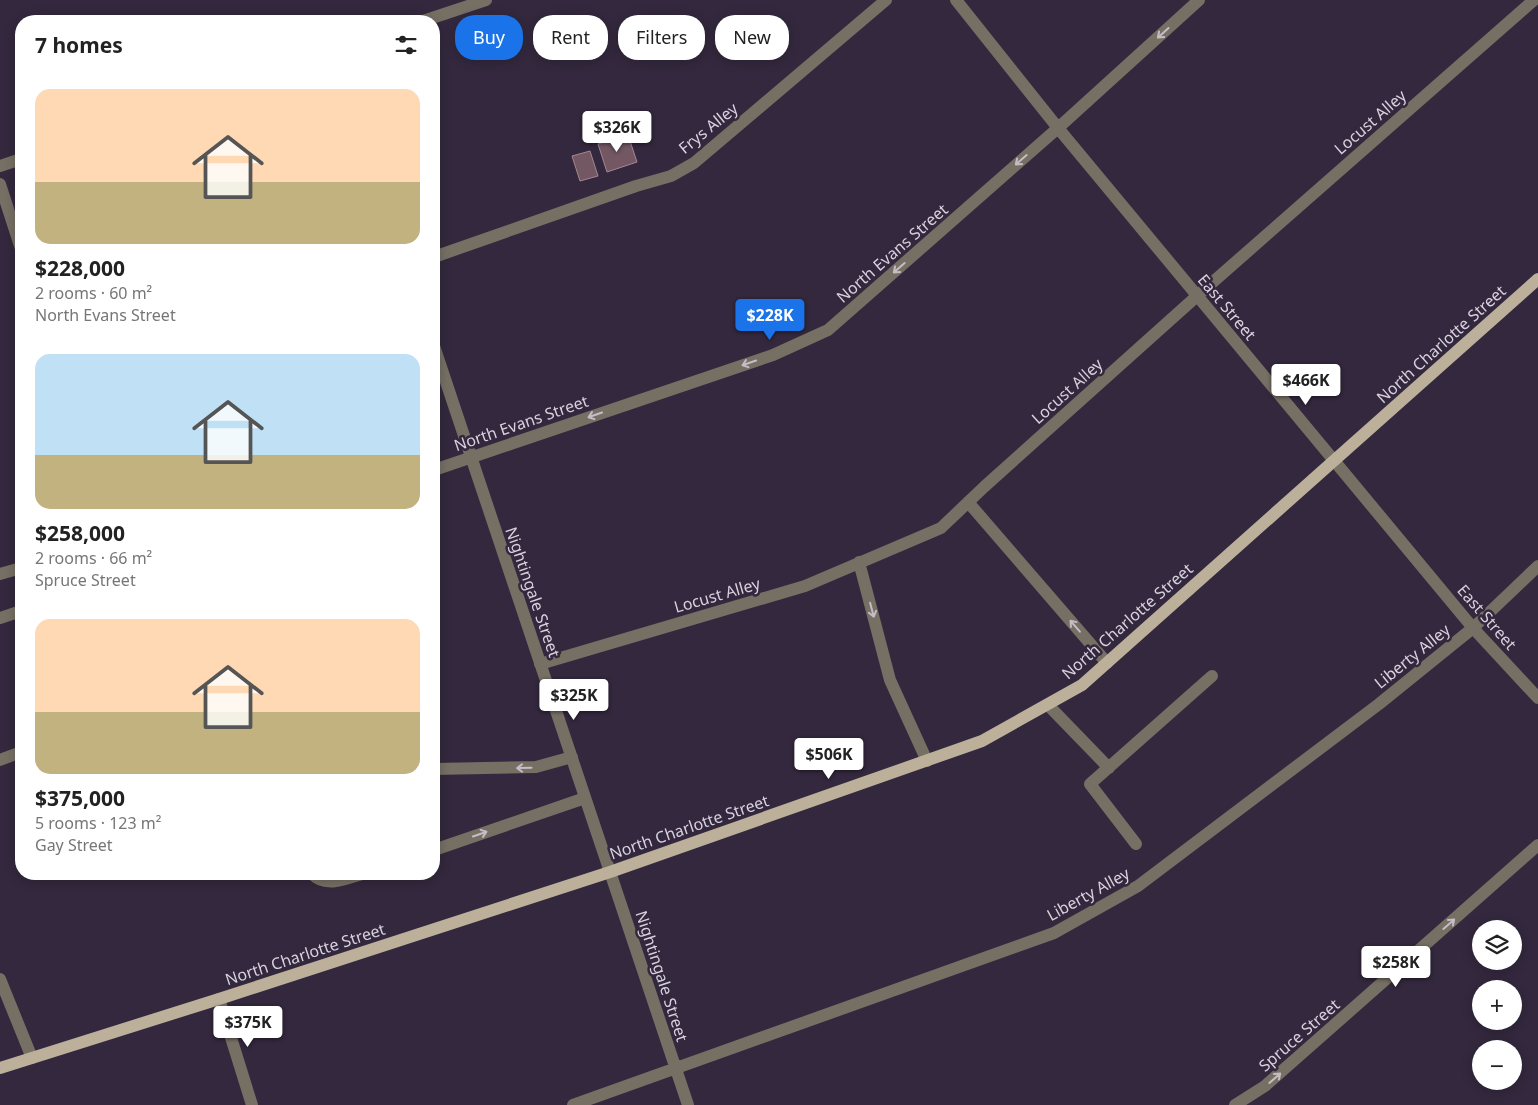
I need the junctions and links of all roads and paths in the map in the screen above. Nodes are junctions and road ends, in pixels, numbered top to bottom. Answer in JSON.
{"nodes":[{"id":1,"x":486,"y":0,"type":"edge"},
{"id":2,"x":886,"y":0,"type":"edge"},
{"id":3,"x":956,"y":0,"type":"edge"},
{"id":4,"x":1199,"y":0,"type":"edge"},
{"id":5,"x":1534,"y":0,"type":"edge"},
{"id":6,"x":440,"y":15,"type":"edge"},
{"id":7,"x":1058,"y":128,"type":"junction"},
{"id":8,"x":15,"y":161,"type":"edge"},
{"id":9,"x":0,"y":166,"type":"edge"},
{"id":10,"x":0,"y":184,"type":"edge"},
{"id":11,"x":15,"y":230,"type":"edge"},
{"id":12,"x":440,"y":254,"type":"edge"},
{"id":13,"x":1538,"y":279,"type":"edge"},
{"id":14,"x":1197,"y":296,"type":"junction"},
{"id":15,"x":440,"y":364,"type":"edge"},
{"id":16,"x":471,"y":458,"type":"junction"},
{"id":17,"x":1335,"y":461,"type":"junction"},
{"id":18,"x":440,"y":468,"type":"edge"},
{"id":19,"x":968,"y":502,"type":"junction"},
{"id":20,"x":859,"y":562,"type":"junction"},
{"id":21,"x":1538,"y":566,"type":"edge"},
{"id":22,"x":15,"y":570,"type":"edge"},
{"id":23,"x":0,"y":574,"type":"edge"},
{"id":24,"x":15,"y":612,"type":"edge"},
{"id":25,"x":0,"y":618,"type":"edge"},
{"id":26,"x":1473,"y":628,"type":"junction"},
{"id":27,"x":1107,"y":663,"type":"junction"},
{"id":28,"x":540,"y":664,"type":"junction"},
{"id":29,"x":1212,"y":676,"type":"dead end"},
{"id":30,"x":1538,"y":698,"type":"edge"},
{"id":31,"x":1048,"y":705,"type":"junction"},
{"id":32,"x":15,"y":754,"type":"edge"},
{"id":33,"x":572,"y":757,"type":"junction"},
{"id":34,"x":0,"y":760,"type":"edge"},
{"id":35,"x":926,"y":761,"type":"junction"},
{"id":36,"x":440,"y":768,"type":"edge"},
{"id":37,"x":1109,"y":768,"type":"junction"},
{"id":38,"x":586,"y":798,"type":"junction"},
{"id":39,"x":1136,"y":844,"type":"dead end"},
{"id":40,"x":1538,"y":845,"type":"edge"},
{"id":41,"x":440,"y":848,"type":"edge"},
{"id":42,"x":610,"y":872,"type":"junction"},
{"id":43,"x":323,"y":880,"type":"edge"},
{"id":44,"x":339,"y":880,"type":"edge"},
{"id":45,"x":0,"y":979,"type":"edge"},
{"id":46,"x":219,"y":999,"type":"junction"},
{"id":47,"x":32,"y":1058,"type":"junction"},
{"id":48,"x":676,"y":1067,"type":"junction"},
{"id":49,"x":0,"y":1068,"type":"edge"},
{"id":50,"x":252,"y":1105,"type":"edge"},
{"id":51,"x":573,"y":1105,"type":"edge"},
{"id":52,"x":688,"y":1105,"type":"edge"},
{"id":53,"x":1234,"y":1105,"type":"edge"}],
"edges":[{"from":1,"to":6,"type":"street"},
{"from":2,"to":12,"type":"street","name":"Frys Alley"},
{"from":3,"to":7,"type":"street","name":"East Street"},
{"from":4,"to":7,"type":"street","name":"North Evans Street","one_way":true},
{"from":5,"to":14,"type":"street","name":"Locust Alley"},
{"from":7,"to":14,"type":"street","name":"East Street"},
{"from":7,"to":16,"type":"street","name":"North Evans Street","one_way":true},
{"from":8,"to":9,"type":"street"},
{"from":10,"to":11,"type":"street"},
{"from":13,"to":17,"type":"main road","name":"North Charlotte Street"},
{"from":14,"to":17,"type":"street","name":"East Street"},
{"from":14,"to":19,"type":"street","name":"Locust Alley"},
{"from":15,"to":16,"type":"street","name":"Nightingale Street"},
{"from":16,"to":18,"type":"street","name":"North Evans Street"},
{"from":16,"to":28,"type":"street","name":"Nightingale Street"},
{"from":17,"to":26,"type":"street","name":"East Street"},
{"from":17,"to":27,"type":"main road","name":"North Charlotte Street"},
{"from":19,"to":20,"type":"street","name":"Locust Alley"},
{"from":27,"to":19,"type":"street","one_way":true},
{"from":20,"to":28,"type":"street","name":"Locust Alley"},
{"from":20,"to":35,"type":"street","one_way":true},
{"from":21,"to":26,"type":"street","name":"Liberty Alley"},
{"from":22,"to":23,"type":"street"},
{"from":24,"to":25,"type":"street"},
{"from":26,"to":30,"type":"street","name":"East Street"},
{"from":26,"to":48,"type":"street","name":"Liberty Alley"},
{"from":27,"to":31,"type":"main road","name":"North Charlotte Street"},
{"from":28,"to":33,"type":"street","name":"Nightingale Street"},
{"from":29,"to":37,"type":"street"},
{"from":31,"to":35,"type":"main road","name":"North Charlotte Street"},
{"from":31,"to":37,"type":"street"},
{"from":32,"to":34,"type":"street"},
{"from":33,"to":36,"type":"street","one_way":true},
{"from":33,"to":38,"type":"street","name":"Nightingale Street"},
{"from":35,"to":42,"type":"main road","name":"North Charlotte Street"},
{"from":37,"to":39,"type":"street"},
{"from":41,"to":38,"type":"street","one_way":true},
{"from":38,"to":42,"type":"street","name":"Nightingale Street"},
{"from":53,"to":40,"type":"street","name":"Spruce Street","one_way":true},
{"from":42,"to":46,"type":"main road","name":"North Charlotte Street"},
{"from":42,"to":48,"type":"street","name":"Nightingale Street"},
{"from":43,"to":44,"type":"street"},
{"from":45,"to":47,"type":"street"},
{"from":46,"to":47,"type":"main road","name":"North Charlotte Street"},
{"from":46,"to":50,"type":"street"},
{"from":47,"to":49,"type":"main road","name":"North Charlotte Street"},
{"from":48,"to":51,"type":"street","name":"Liberty Alley"},
{"from":48,"to":52,"type":"street","name":"Nightingale Street"}]}
